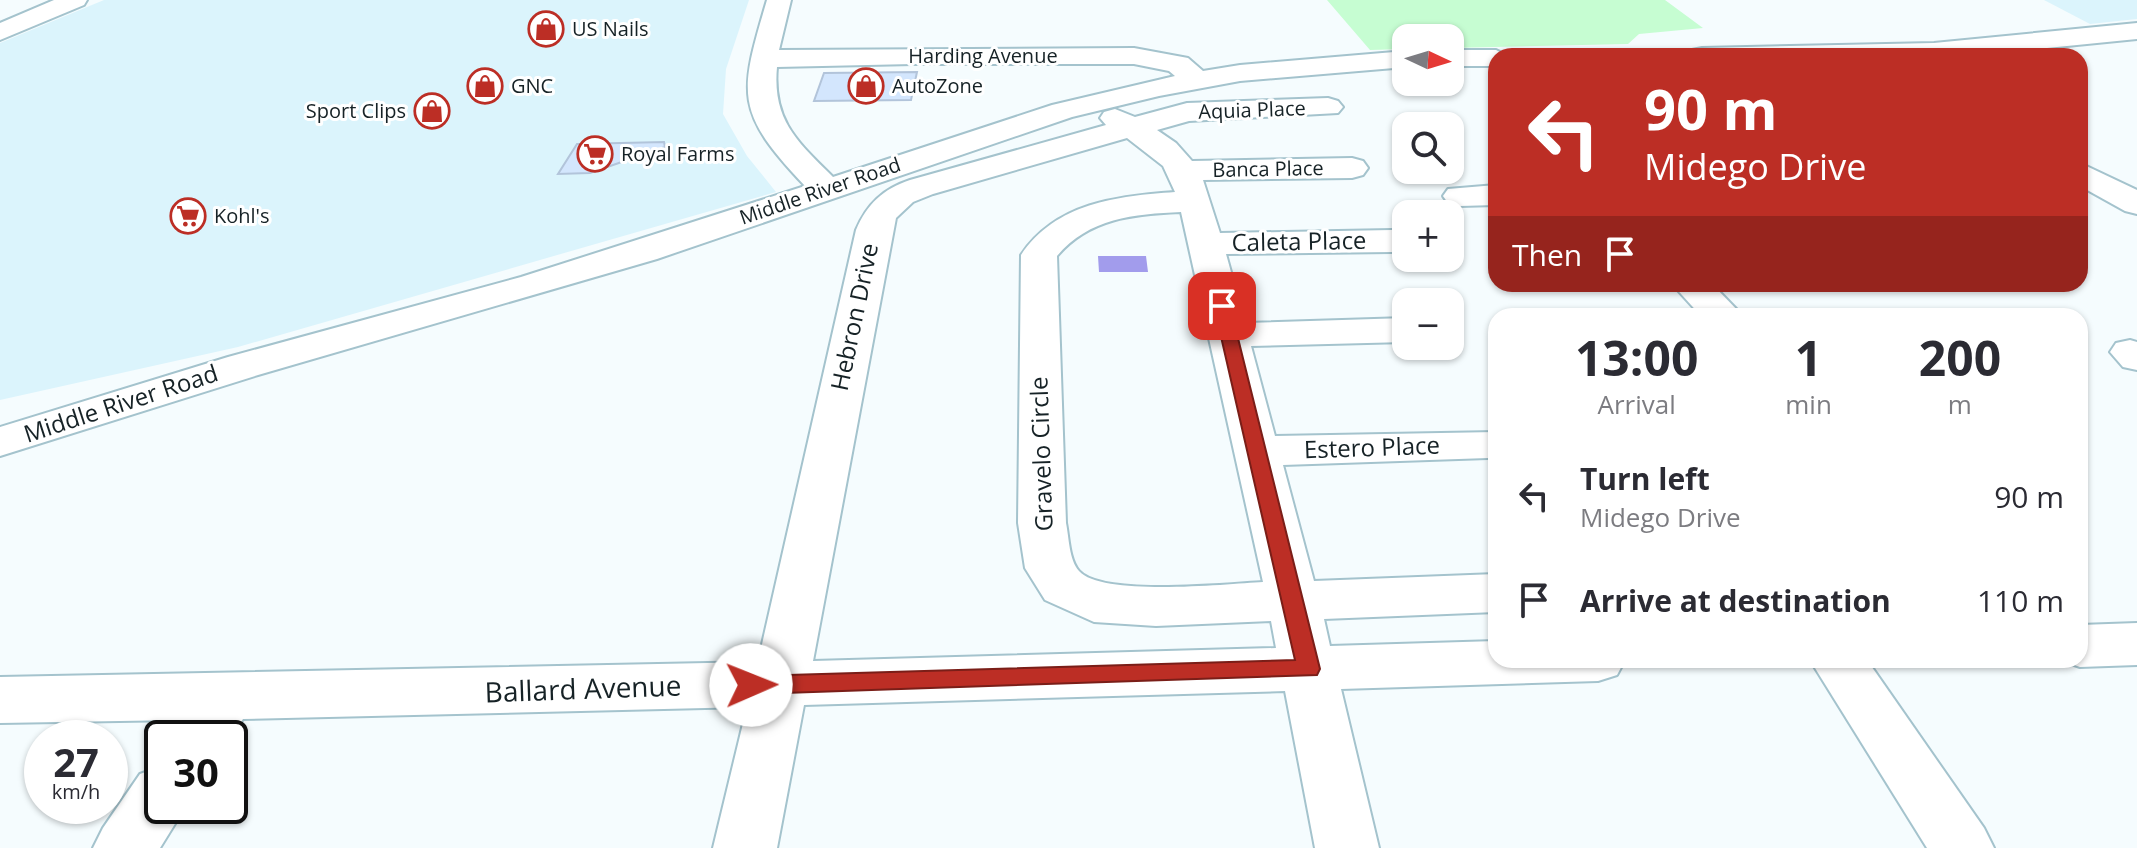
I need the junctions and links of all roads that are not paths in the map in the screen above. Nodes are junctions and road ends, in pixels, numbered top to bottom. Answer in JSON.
{"nodes":[{"id":1,"x":23,"y":0,"type":"edge"},
{"id":2,"x":75,"y":0,"type":"edge"},
{"id":3,"x":779,"y":0,"type":"edge"},
{"id":4,"x":0,"y":9,"type":"edge"},
{"id":5,"x":2137,"y":31,"type":"edge"},
{"id":6,"x":0,"y":32,"type":"edge"},
{"id":7,"x":1982,"y":48,"type":"edge"},
{"id":8,"x":1464,"y":58,"type":"edge"},
{"id":9,"x":1488,"y":58,"type":"edge"},
{"id":10,"x":763,"y":59,"type":"junction"},
{"id":11,"x":1392,"y":60,"type":"edge"},
{"id":12,"x":1196,"y":80,"type":"junction"},
{"id":13,"x":1089,"y":104,"type":"junction"},
{"id":14,"x":1328,"y":107,"type":"dead end"},
{"id":15,"x":1129,"y":127,"type":"junction"},
{"id":16,"x":1352,"y":168,"type":"dead end"},
{"id":17,"x":2088,"y":177,"type":"edge"},
{"id":18,"x":1190,"y":186,"type":"junction"},
{"id":19,"x":827,"y":189,"type":"junction"},
{"id":20,"x":1488,"y":195,"type":"edge"},
{"id":21,"x":1460,"y":196,"type":"dead end"},
{"id":22,"x":2137,"y":204,"type":"edge"},
{"id":23,"x":1392,"y":241,"type":"dead end"},
{"id":24,"x":1207,"y":244,"type":"junction"},
{"id":25,"x":1699,"y":292,"type":"edge"},
{"id":26,"x":1715,"y":308,"type":"edge"},
{"id":27,"x":1392,"y":330,"type":"edge"},
{"id":28,"x":1229,"y":335,"type":"junction"},
{"id":29,"x":10,"y":431,"type":"edge"},
{"id":30,"x":1488,"y":444,"type":"dead end"},
{"id":31,"x":1256,"y":451,"type":"junction"},
{"id":32,"x":0,"y":474,"type":"edge"},
{"id":33,"x":1488,"y":593,"type":"edge"},
{"id":34,"x":1293,"y":600,"type":"junction"},
{"id":35,"x":2137,"y":644,"type":"edge"},
{"id":36,"x":2088,"y":646,"type":"edge"},
{"id":37,"x":1488,"y":663,"type":"edge"},
{"id":38,"x":1842,"y":668,"type":"edge"},
{"id":39,"x":1309,"y":669,"type":"junction"},
{"id":40,"x":782,"y":684,"type":"junction"},
{"id":41,"x":0,"y":700,"type":"edge"},
{"id":42,"x":213,"y":718,"type":"edge"},
{"id":43,"x":144,"y":820,"type":"edge"},
{"id":44,"x":125,"y":848,"type":"edge"},
{"id":45,"x":745,"y":848,"type":"edge"},
{"id":46,"x":1347,"y":848,"type":"edge"},
{"id":47,"x":1962,"y":848,"type":"edge"}],
"edges":[{"from":1,"to":4,"type":"street"},
{"from":2,"to":6,"type":"street"},
{"from":3,"to":10,"type":"street"},
{"from":5,"to":7,"type":"street"},
{"from":8,"to":9,"type":"street"},
{"from":10,"to":12,"type":"street","name":"Harding Avenue"},
{"from":10,"to":19,"type":"street"},
{"from":11,"to":12,"type":"street","name":"Middle River Road"},
{"from":12,"to":13,"type":"street","name":"Middle River Road"},
{"from":13,"to":15,"type":"street"},
{"from":13,"to":19,"type":"street","name":"Middle River Road"},
{"from":14,"to":15,"type":"street","name":"Aquia Place"},
{"from":15,"to":18,"type":"street"},
{"from":15,"to":40,"type":"street","name":"Hebron Drive"},
{"from":16,"to":18,"type":"street","name":"Banca Place"},
{"from":17,"to":22,"type":"street"},
{"from":18,"to":24,"type":"street"},
{"from":18,"to":34,"type":"street","name":"Gravelo Circle"},
{"from":19,"to":29,"type":"street","name":"Middle River Road"},
{"from":20,"to":21,"type":"street"},
{"from":23,"to":24,"type":"street","name":"Caleta Place"},
{"from":24,"to":28,"type":"street"},
{"from":25,"to":26,"type":"street"},
{"from":27,"to":28,"type":"street"},
{"from":28,"to":31,"type":"street"},
{"from":29,"to":32,"type":"street"},
{"from":30,"to":31,"type":"street","name":"Estero Place"},
{"from":31,"to":34,"type":"street"},
{"from":33,"to":34,"type":"street","name":"Gravelo Circle"},
{"from":34,"to":39,"type":"street"},
{"from":35,"to":36,"type":"street"},
{"from":37,"to":39,"type":"street","name":"Ballard Avenue"},
{"from":38,"to":47,"type":"street"},
{"from":39,"to":40,"type":"street","name":"Ballard Avenue"},
{"from":39,"to":46,"type":"street"},
{"from":40,"to":42,"type":"street","name":"Ballard Avenue"},
{"from":40,"to":45,"type":"street"},
{"from":41,"to":42,"type":"street","name":"Ballard Avenue"},
{"from":43,"to":44,"type":"street"}]}
